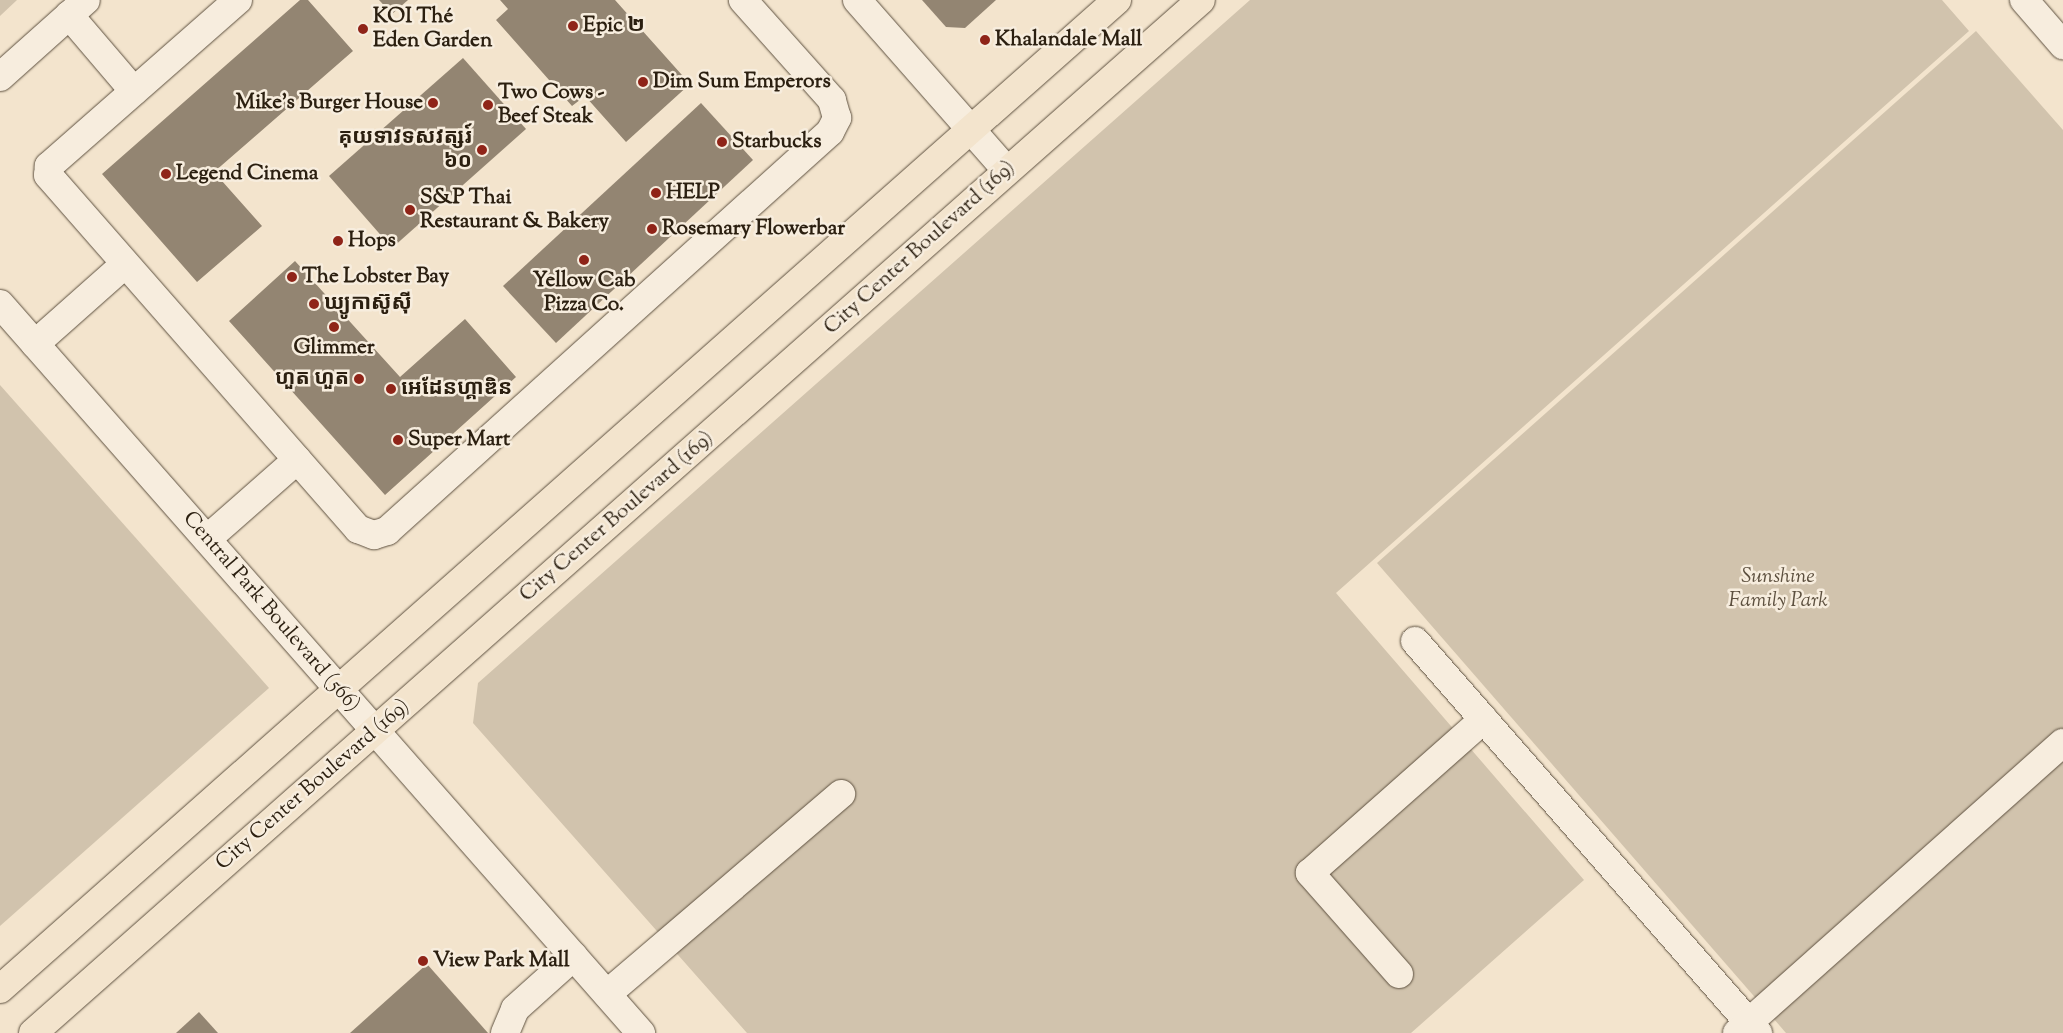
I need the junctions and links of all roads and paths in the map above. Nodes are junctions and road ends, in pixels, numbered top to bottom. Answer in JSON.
{"nodes":[{"id":1,"x":238,"y":0,"type":"edge"},
{"id":2,"x":857,"y":0,"type":"edge"},
{"id":3,"x":1117,"y":0,"type":"edge"},
{"id":4,"x":1201,"y":0,"type":"edge"},
{"id":5,"x":2024,"y":0,"type":"edge"},
{"id":6,"x":752,"y":3,"type":"edge"},
{"id":7,"x":78,"y":8,"type":"edge"},
{"id":8,"x":2063,"y":45,"type":"edge"},
{"id":9,"x":0,"y":76,"type":"edge"},
{"id":10,"x":134,"y":92,"type":"junction"},
{"id":11,"x":971,"y":130,"type":"junction"},
{"id":12,"x":1008,"y":171,"type":"junction"},
{"id":13,"x":124,"y":265,"type":"junction"},
{"id":14,"x":0,"y":304,"type":"edge"},
{"id":15,"x":35,"y":344,"type":"junction"},
{"id":16,"x":297,"y":460,"type":"junction"},
{"id":17,"x":208,"y":539,"type":"junction"},
{"id":18,"x":1415,"y":640,"type":"dead end"},
{"id":19,"x":339,"y":689,"type":"junction"},
{"id":20,"x":1484,"y":719,"type":"junction"},
{"id":21,"x":375,"y":730,"type":"junction"},
{"id":22,"x":2063,"y":743,"type":"edge"},
{"id":23,"x":841,"y":794,"type":"dead end"},
{"id":24,"x":574,"y":956,"type":"junction"},
{"id":25,"x":1399,"y":974,"type":"dead end"},
{"id":26,"x":0,"y":989,"type":"edge"},
{"id":27,"x":607,"y":994,"type":"junction"},
{"id":28,"x":1748,"y":1029,"type":"edge"},
{"id":29,"x":33,"y":1033,"type":"edge"},
{"id":30,"x":505,"y":1033,"type":"edge"},
{"id":31,"x":641,"y":1033,"type":"edge"}],
"edges":[{"from":1,"to":10,"type":"street"},
{"from":2,"to":11,"type":"street"},
{"from":3,"to":11,"type":"main road"},
{"from":4,"to":12,"type":"main road","name":"City Center Boulevard (169)"},
{"from":5,"to":8,"type":"street"},
{"from":6,"to":16,"type":"street"},
{"from":7,"to":9,"type":"street"},
{"from":7,"to":10,"type":"street"},
{"from":10,"to":13,"type":"street"},
{"from":11,"to":12,"type":"street"},
{"from":11,"to":19,"type":"main road"},
{"from":12,"to":21,"type":"main road","name":"City Center Boulevard (169)"},
{"from":13,"to":15,"type":"street"},
{"from":13,"to":16,"type":"street"},
{"from":14,"to":15,"type":"street","name":"Central Park Boulevard (566)"},
{"from":15,"to":17,"type":"street","name":"Central Park Boulevard (566)"},
{"from":16,"to":17,"type":"street"},
{"from":17,"to":19,"type":"street","name":"Central Park Boulevard (566)"},
{"from":18,"to":20,"type":"street"},
{"from":19,"to":21,"type":"street","name":"Central Park Boulevard (566)"},
{"from":19,"to":26,"type":"main road"},
{"from":20,"to":25,"type":"street"},
{"from":20,"to":28,"type":"street"},
{"from":21,"to":24,"type":"street","name":"Central Park Boulevard (566)"},
{"from":21,"to":29,"type":"main road","name":"City Center Boulevard (169)"},
{"from":22,"to":28,"type":"street"},
{"from":23,"to":27,"type":"street"},
{"from":24,"to":27,"type":"street","name":"Central Park Boulevard (566)"},
{"from":24,"to":30,"type":"street"},
{"from":27,"to":31,"type":"street","name":"Central Park Boulevard (566)"}]}
